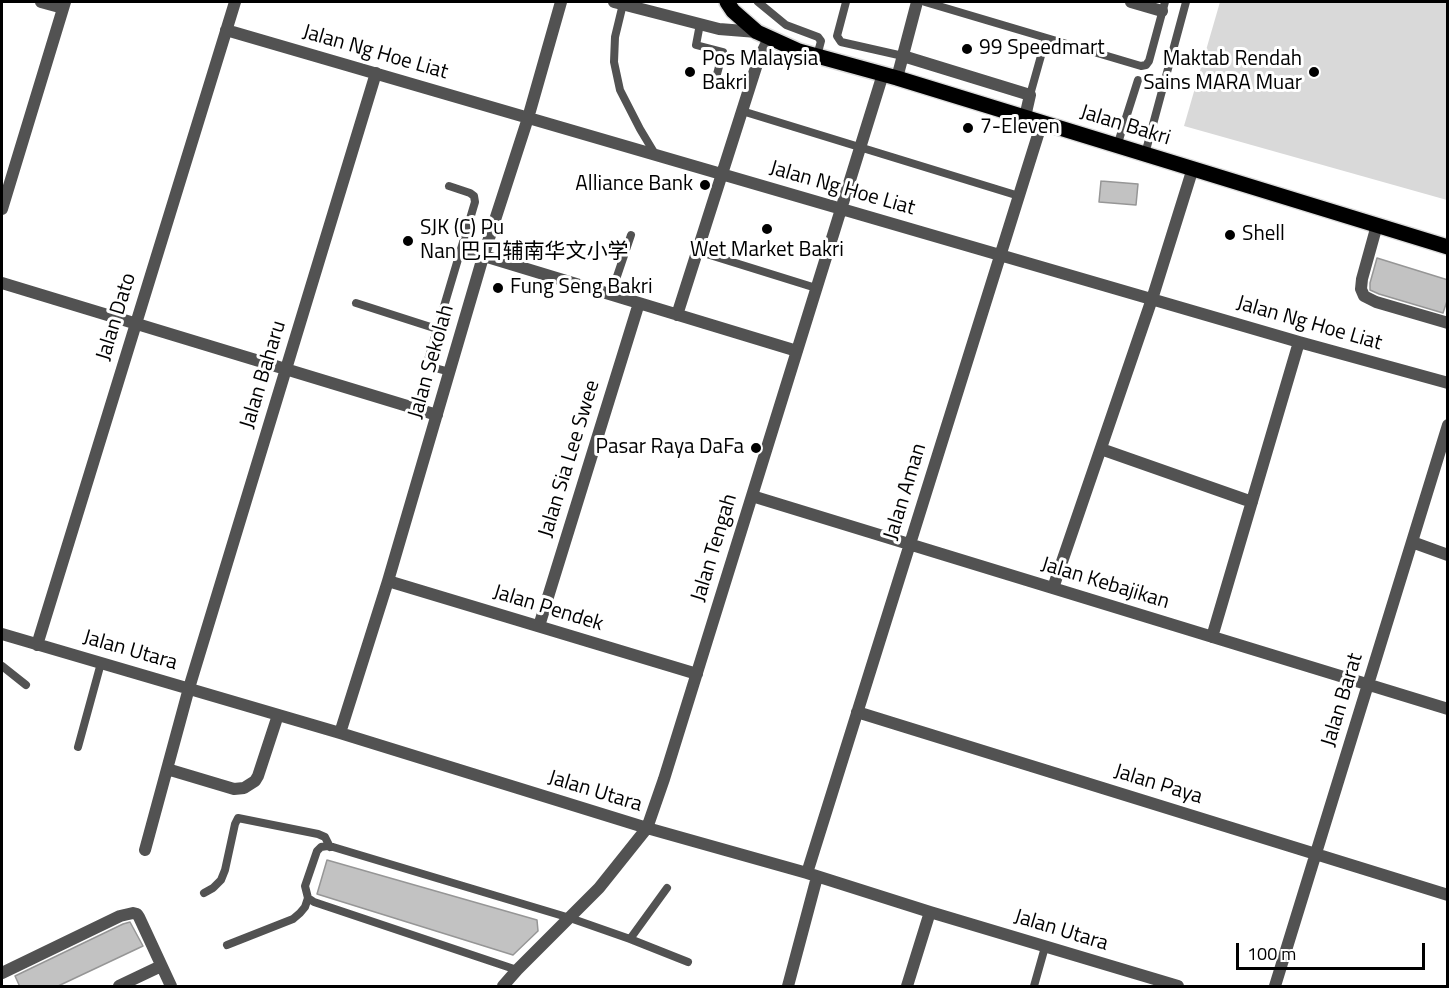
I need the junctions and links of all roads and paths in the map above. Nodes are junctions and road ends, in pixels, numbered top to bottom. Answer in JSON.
{"nodes":[{"id":1,"x":41,"y":2,"type":"edge"},
{"id":2,"x":235,"y":2,"type":"edge"},
{"id":3,"x":561,"y":2,"type":"edge"},
{"id":4,"x":727,"y":2,"type":"edge"},
{"id":5,"x":759,"y":2,"type":"edge"},
{"id":6,"x":846,"y":2,"type":"edge"},
{"id":7,"x":917,"y":2,"type":"edge"},
{"id":8,"x":926,"y":2,"type":"edge"},
{"id":9,"x":1131,"y":2,"type":"edge"},
{"id":10,"x":1186,"y":2,"type":"edge"},
{"id":11,"x":619,"y":3,"type":"edge"},
{"id":12,"x":64,"y":5,"type":"edge"},
{"id":13,"x":1164,"y":6,"type":"edge"},
{"id":14,"x":700,"y":24,"type":"junction"},
{"id":15,"x":226,"y":30,"type":"junction"},
{"id":16,"x":1046,"y":38,"type":"junction"},
{"id":17,"x":761,"y":45,"type":"junction"},
{"id":18,"x":817,"y":56,"type":"junction"},
{"id":19,"x":903,"y":56,"type":"junction"},
{"id":20,"x":376,"y":73,"type":"junction"},
{"id":21,"x":717,"y":74,"type":"dead end"},
{"id":22,"x":890,"y":76,"type":"junction"},
{"id":23,"x":1138,"y":80,"type":"dead end"},
{"id":24,"x":1030,"y":95,"type":"junction"},
{"id":25,"x":742,"y":111,"type":"junction"},
{"id":26,"x":1025,"y":117,"type":"junction"},
{"id":27,"x":528,"y":118,"type":"junction"},
{"id":28,"x":1042,"y":122,"type":"junction"},
{"id":29,"x":860,"y":146,"type":"junction"},
{"id":30,"x":1118,"y":146,"type":"junction"},
{"id":31,"x":1145,"y":154,"type":"junction"},
{"id":32,"x":656,"y":155,"type":"junction"},
{"id":33,"x":1192,"y":168,"type":"junction"},
{"id":34,"x":722,"y":174,"type":"junction"},
{"id":35,"x":449,"y":186,"type":"dead end"},
{"id":36,"x":1019,"y":196,"type":"junction"},
{"id":37,"x":2,"y":209,"type":"edge"},
{"id":38,"x":841,"y":209,"type":"junction"},
{"id":39,"x":1377,"y":225,"type":"junction"},
{"id":40,"x":631,"y":235,"type":"dead end"},
{"id":41,"x":1448,"y":247,"type":"edge"},
{"id":42,"x":461,"y":250,"type":"junction"},
{"id":43,"x":698,"y":251,"type":"junction"},
{"id":44,"x":1000,"y":255,"type":"junction"},
{"id":45,"x":484,"y":256,"type":"junction"},
{"id":46,"x":2,"y":283,"type":"edge"},
{"id":47,"x":816,"y":288,"type":"junction"},
{"id":48,"x":611,"y":294,"type":"junction"},
{"id":49,"x":1154,"y":294,"type":"junction"},
{"id":50,"x":356,"y":303,"type":"dead end"},
{"id":51,"x":639,"y":303,"type":"junction"},
{"id":52,"x":677,"y":315,"type":"junction"},
{"id":53,"x":136,"y":323,"type":"junction"},
{"id":54,"x":1448,"y":323,"type":"edge"},
{"id":55,"x":437,"y":329,"type":"junction"},
{"id":56,"x":1299,"y":342,"type":"junction"},
{"id":57,"x":797,"y":351,"type":"junction"},
{"id":58,"x":286,"y":369,"type":"junction"},
{"id":59,"x":450,"y":372,"type":"junction"},
{"id":60,"x":1448,"y":383,"type":"edge"},
{"id":61,"x":437,"y":414,"type":"junction"},
{"id":62,"x":1448,"y":424,"type":"edge"},
{"id":63,"x":1101,"y":449,"type":"junction"},
{"id":64,"x":752,"y":496,"type":"junction"},
{"id":65,"x":1252,"y":502,"type":"junction"},
{"id":66,"x":1412,"y":542,"type":"junction"},
{"id":67,"x":910,"y":544,"type":"junction"},
{"id":68,"x":1448,"y":555,"type":"edge"},
{"id":69,"x":388,"y":581,"type":"junction"},
{"id":70,"x":1053,"y":588,"type":"junction"},
{"id":71,"x":538,"y":626,"type":"junction"},
{"id":72,"x":2,"y":634,"type":"edge"},
{"id":73,"x":1212,"y":637,"type":"junction"},
{"id":74,"x":37,"y":645,"type":"junction"},
{"id":75,"x":102,"y":663,"type":"junction"},
{"id":76,"x":2,"y":666,"type":"edge"},
{"id":77,"x":697,"y":674,"type":"junction"},
{"id":78,"x":26,"y":685,"type":"dead end"},
{"id":79,"x":1368,"y":685,"type":"junction"},
{"id":80,"x":189,"y":688,"type":"junction"},
{"id":81,"x":1448,"y":709,"type":"edge"},
{"id":82,"x":857,"y":712,"type":"junction"},
{"id":83,"x":278,"y":715,"type":"junction"},
{"id":84,"x":340,"y":733,"type":"junction"},
{"id":85,"x":78,"y":747,"type":"dead end"},
{"id":86,"x":167,"y":769,"type":"junction"},
{"id":87,"x":647,"y":828,"type":"junction"},
{"id":88,"x":330,"y":847,"type":"junction"},
{"id":89,"x":145,"y":850,"type":"dead end"},
{"id":90,"x":1316,"y":854,"type":"junction"},
{"id":91,"x":813,"y":883,"type":"junction"},
{"id":92,"x":667,"y":888,"type":"dead end"},
{"id":93,"x":204,"y":893,"type":"dead end"},
{"id":94,"x":1448,"y":895,"type":"edge"},
{"id":95,"x":308,"y":898,"type":"junction"},
{"id":96,"x":930,"y":912,"type":"junction"},
{"id":97,"x":570,"y":918,"type":"junction"},
{"id":98,"x":630,"y":939,"type":"junction"},
{"id":99,"x":226,"y":945,"type":"dead end"},
{"id":100,"x":1043,"y":954,"type":"junction"},
{"id":101,"x":688,"y":962,"type":"dead end"},
{"id":102,"x":161,"y":966,"type":"junction"},
{"id":103,"x":517,"y":970,"type":"junction"},
{"id":104,"x":2,"y":973,"type":"edge"},
{"id":105,"x":119,"y":987,"type":"edge"},
{"id":106,"x":171,"y":987,"type":"edge"},
{"id":107,"x":503,"y":987,"type":"edge"},
{"id":108,"x":788,"y":987,"type":"edge"},
{"id":109,"x":908,"y":987,"type":"edge"},
{"id":110,"x":1034,"y":987,"type":"edge"},
{"id":111,"x":1178,"y":987,"type":"edge"},
{"id":112,"x":1275,"y":987,"type":"edge"}],
"edges":[{"from":1,"to":12,"type":"street"},
{"from":2,"to":15,"type":"street","name":"Jalan Dato"},
{"from":3,"to":27,"type":"street","name":"Jalan Sekolah"},
{"from":4,"to":17,"type":"main road","name":"Jalan Bakri"},
{"from":5,"to":18,"type":"lane"},
{"from":6,"to":19,"type":"lane"},
{"from":7,"to":19,"type":"street","name":"Jalan Tengah"},
{"from":8,"to":16,"type":"lane"},
{"from":9,"to":13,"type":"street"},
{"from":10,"to":31,"type":"lane"},
{"from":11,"to":14,"type":"street"},
{"from":11,"to":32,"type":"lane"},
{"from":12,"to":37,"type":"street"},
{"from":13,"to":16,"type":"lane"},
{"from":14,"to":17,"type":"street"},
{"from":14,"to":21,"type":"lane"},
{"from":15,"to":20,"type":"street","name":"Jalan Ng Hoe Liat"},
{"from":15,"to":53,"type":"street","name":"Jalan Dato"},
{"from":16,"to":24,"type":"lane"},
{"from":17,"to":18,"type":"main road","name":"Jalan Bakri"},
{"from":17,"to":25,"type":"street"},
{"from":18,"to":22,"type":"main road","name":"Jalan Bakri"},
{"from":19,"to":22,"type":"street","name":"Jalan Tengah"},
{"from":19,"to":24,"type":"street"},
{"from":20,"to":27,"type":"street","name":"Jalan Ng Hoe Liat"},
{"from":20,"to":58,"type":"street","name":"Jalan Baharu"},
{"from":22,"to":26,"type":"main road","name":"Jalan Bakri"},
{"from":22,"to":29,"type":"street","name":"Jalan Tengah"},
{"from":23,"to":30,"type":"lane"},
{"from":24,"to":26,"type":"street"},
{"from":25,"to":29,"type":"lane"},
{"from":25,"to":34,"type":"street"},
{"from":26,"to":28,"type":"main road","name":"Jalan Bakri"},
{"from":27,"to":32,"type":"street","name":"Jalan Ng Hoe Liat"},
{"from":27,"to":45,"type":"street","name":"Jalan Sekolah"},
{"from":28,"to":30,"type":"main road","name":"Jalan Bakri"},
{"from":28,"to":36,"type":"street","name":"Jalan Aman"},
{"from":29,"to":36,"type":"lane"},
{"from":29,"to":38,"type":"street","name":"Jalan Tengah"},
{"from":30,"to":31,"type":"main road","name":"Jalan Bakri"},
{"from":31,"to":33,"type":"main road","name":"Jalan Bakri"},
{"from":32,"to":34,"type":"street","name":"Jalan Ng Hoe Liat"},
{"from":33,"to":39,"type":"main road","name":"Jalan Bakri"},
{"from":33,"to":49,"type":"street"},
{"from":34,"to":38,"type":"street","name":"Jalan Ng Hoe Liat"},
{"from":34,"to":43,"type":"street"},
{"from":35,"to":42,"type":"lane"},
{"from":36,"to":44,"type":"street","name":"Jalan Aman"},
{"from":38,"to":44,"type":"street","name":"Jalan Ng Hoe Liat"},
{"from":38,"to":47,"type":"street","name":"Jalan Tengah"},
{"from":39,"to":41,"type":"main road","name":"Jalan Bakri"},
{"from":39,"to":54,"type":"street"},
{"from":40,"to":48,"type":"lane"},
{"from":42,"to":45,"type":"lane"},
{"from":42,"to":55,"type":"lane"},
{"from":43,"to":47,"type":"lane"},
{"from":43,"to":52,"type":"street"},
{"from":44,"to":49,"type":"street","name":"Jalan Ng Hoe Liat"},
{"from":44,"to":67,"type":"street","name":"Jalan Aman"},
{"from":45,"to":48,"type":"street"},
{"from":45,"to":59,"type":"street","name":"Jalan Sekolah"},
{"from":46,"to":53,"type":"street"},
{"from":47,"to":57,"type":"street","name":"Jalan Tengah"},
{"from":48,"to":51,"type":"street"},
{"from":49,"to":56,"type":"street","name":"Jalan Ng Hoe Liat"},
{"from":49,"to":63,"type":"street"},
{"from":50,"to":55,"type":"lane"},
{"from":51,"to":52,"type":"street"},
{"from":51,"to":71,"type":"street","name":"Jalan Sia Lee Swee"},
{"from":52,"to":57,"type":"street"},
{"from":53,"to":58,"type":"street"},
{"from":53,"to":74,"type":"street","name":"Jalan Dato"},
{"from":55,"to":59,"type":"lane"},
{"from":56,"to":60,"type":"street","name":"Jalan Ng Hoe Liat"},
{"from":56,"to":65,"type":"street"},
{"from":57,"to":64,"type":"street","name":"Jalan Tengah"},
{"from":58,"to":61,"type":"street"},
{"from":58,"to":80,"type":"street","name":"Jalan Baharu"},
{"from":59,"to":61,"type":"street","name":"Jalan Sekolah"},
{"from":61,"to":69,"type":"street","name":"Jalan Sekolah"},
{"from":62,"to":66,"type":"street","name":"Jalan Barat"},
{"from":63,"to":65,"type":"street"},
{"from":63,"to":70,"type":"street"},
{"from":64,"to":67,"type":"street","name":"Jalan Kebajikan"},
{"from":64,"to":77,"type":"street","name":"Jalan Tengah"},
{"from":65,"to":73,"type":"street"},
{"from":66,"to":68,"type":"street"},
{"from":66,"to":79,"type":"street","name":"Jalan Barat"},
{"from":67,"to":70,"type":"street","name":"Jalan Kebajikan"},
{"from":67,"to":82,"type":"street","name":"Jalan Aman"},
{"from":69,"to":71,"type":"street","name":"Jalan Pendek"},
{"from":69,"to":84,"type":"street","name":"Jalan Sekolah"},
{"from":70,"to":73,"type":"street","name":"Jalan Kebajikan"},
{"from":71,"to":77,"type":"street","name":"Jalan Pendek"},
{"from":72,"to":74,"type":"street","name":"Jalan Utara"},
{"from":73,"to":79,"type":"street","name":"Jalan Kebajikan"},
{"from":74,"to":75,"type":"street","name":"Jalan Utara"},
{"from":75,"to":80,"type":"street","name":"Jalan Utara"},
{"from":75,"to":85,"type":"lane"},
{"from":76,"to":78,"type":"lane"},
{"from":77,"to":87,"type":"street","name":"Jalan Tengah"},
{"from":79,"to":81,"type":"street","name":"Jalan Kebajikan"},
{"from":79,"to":90,"type":"street","name":"Jalan Barat"},
{"from":80,"to":83,"type":"street","name":"Jalan Utara"},
{"from":80,"to":86,"type":"street","name":"Jalan Baharu"},
{"from":82,"to":90,"type":"street","name":"Jalan Paya"},
{"from":82,"to":91,"type":"street","name":"Jalan Aman"},
{"from":83,"to":84,"type":"street","name":"Jalan Utara"},
{"from":83,"to":86,"type":"street"},
{"from":84,"to":87,"type":"street","name":"Jalan Utara"},
{"from":86,"to":89,"type":"street","name":"Jalan Baharu"},
{"from":87,"to":91,"type":"street","name":"Jalan Utara"},
{"from":87,"to":97,"type":"street","name":"Jalan Tengah"},
{"from":88,"to":93,"type":"lane"},
{"from":88,"to":95,"type":"lane"},
{"from":88,"to":97,"type":"lane"},
{"from":90,"to":94,"type":"street","name":"Jalan Paya"},
{"from":90,"to":112,"type":"street","name":"Jalan Barat"},
{"from":91,"to":96,"type":"street","name":"Jalan Utara"},
{"from":91,"to":108,"type":"street","name":"Jalan Aman"},
{"from":92,"to":98,"type":"lane"},
{"from":95,"to":99,"type":"lane"},
{"from":95,"to":103,"type":"lane"},
{"from":96,"to":100,"type":"street","name":"Jalan Utara"},
{"from":96,"to":109,"type":"street"},
{"from":97,"to":98,"type":"lane"},
{"from":97,"to":103,"type":"street","name":"Jalan Tengah"},
{"from":98,"to":101,"type":"lane"},
{"from":100,"to":110,"type":"lane"},
{"from":100,"to":111,"type":"street","name":"Jalan Utara"},
{"from":102,"to":104,"type":"street"},
{"from":102,"to":105,"type":"street"},
{"from":102,"to":106,"type":"street"},
{"from":103,"to":107,"type":"street","name":"Jalan Tengah"}]}
